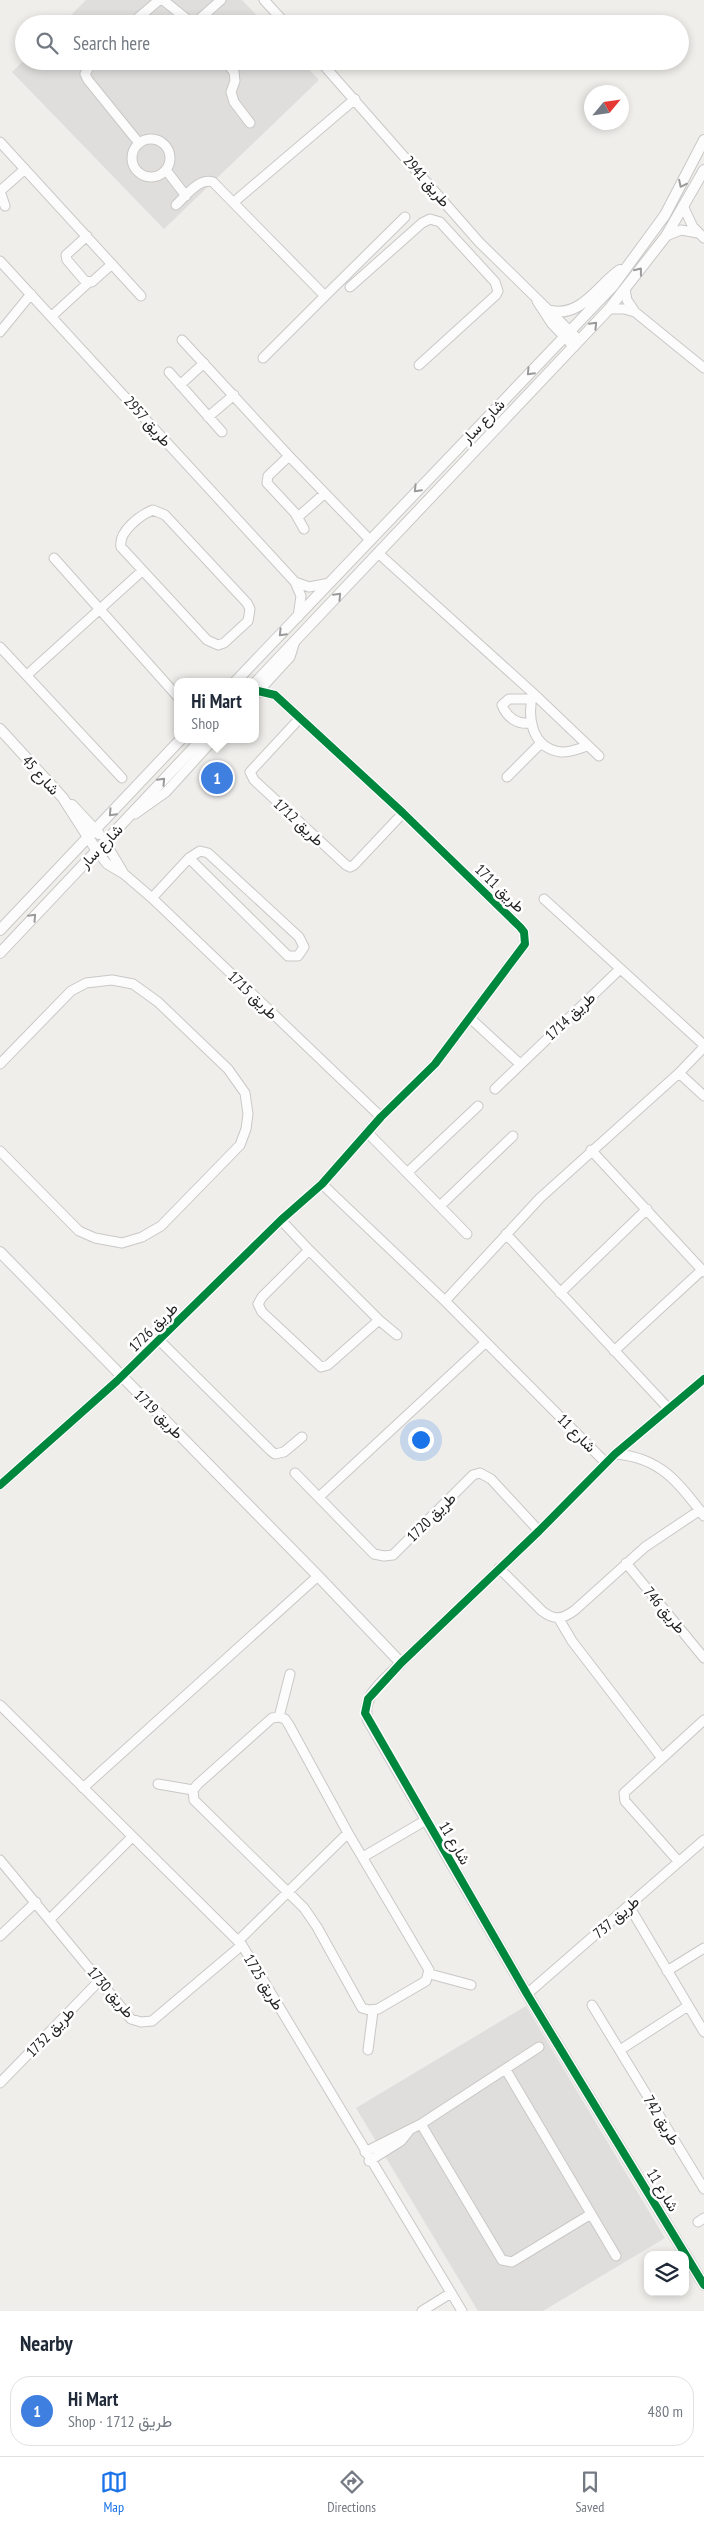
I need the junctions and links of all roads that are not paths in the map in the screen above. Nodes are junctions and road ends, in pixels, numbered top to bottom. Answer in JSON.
{"nodes":[{"id":1,"x":159,"y":0,"type":"edge"},
{"id":2,"x":163,"y":0,"type":"edge"},
{"id":3,"x":221,"y":0,"type":"edge"},
{"id":4,"x":264,"y":0,"type":"edge"},
{"id":5,"x":142,"y":15,"type":"edge"},
{"id":6,"x":182,"y":15,"type":"edge"},
{"id":7,"x":204,"y":15,"type":"edge"},
{"id":8,"x":278,"y":15,"type":"edge"},
{"id":9,"x":87,"y":70,"type":"edge"},
{"id":10,"x":232,"y":70,"type":"edge"},
{"id":11,"x":328,"y":70,"type":"edge"},
{"id":12,"x":355,"y":99,"type":"junction"},
{"id":13,"x":250,"y":123,"type":"dead end"},
{"id":14,"x":704,"y":140,"type":"edge"},
{"id":15,"x":0,"y":142,"type":"edge"},
{"id":16,"x":139,"y":143,"type":"junction"},
{"id":17,"x":25,"y":169,"type":"junction"},
{"id":18,"x":166,"y":170,"type":"junction"},
{"id":19,"x":704,"y":170,"type":"edge"},
{"id":20,"x":0,"y":191,"type":"edge"},
{"id":21,"x":186,"y":196,"type":"junction"},
{"id":22,"x":234,"y":202,"type":"junction"},
{"id":23,"x":176,"y":205,"type":"dead end"},
{"id":24,"x":5,"y":206,"type":"dead end"},
{"id":25,"x":684,"y":208,"type":"junction"},
{"id":26,"x":405,"y":217,"type":"dead end"},
{"id":27,"x":87,"y":236,"type":"junction"},
{"id":28,"x":666,"y":236,"type":"junction"},
{"id":29,"x":701,"y":236,"type":"edge"},
{"id":30,"x":479,"y":242,"type":"junction"},
{"id":31,"x":467,"y":252,"type":"junction"},
{"id":32,"x":0,"y":261,"type":"edge"},
{"id":33,"x":112,"y":264,"type":"junction"},
{"id":34,"x":629,"y":265,"type":"junction"},
{"id":35,"x":89,"y":282,"type":"junction"},
{"id":36,"x":350,"y":287,"type":"dead end"},
{"id":37,"x":625,"y":289,"type":"junction"},
{"id":38,"x":31,"y":294,"type":"junction"},
{"id":39,"x":141,"y":296,"type":"dead end"},
{"id":40,"x":325,"y":296,"type":"junction"},
{"id":41,"x":536,"y":299,"type":"junction"},
{"id":42,"x":609,"y":309,"type":"junction"},
{"id":43,"x":551,"y":311,"type":"junction"},
{"id":44,"x":635,"y":312,"type":"junction"},
{"id":45,"x":52,"y":316,"type":"junction"},
{"id":46,"x":0,"y":332,"type":"edge"},
{"id":47,"x":566,"y":333,"type":"junction"},
{"id":48,"x":182,"y":340,"type":"dead end"},
{"id":49,"x":576,"y":343,"type":"junction"},
{"id":50,"x":263,"y":358,"type":"dead end"},
{"id":51,"x":204,"y":363,"type":"junction"},
{"id":52,"x":419,"y":365,"type":"dead end"},
{"id":53,"x":704,"y":368,"type":"edge"},
{"id":54,"x":169,"y":372,"type":"dead end"},
{"id":55,"x":180,"y":385,"type":"junction"},
{"id":56,"x":234,"y":395,"type":"junction"},
{"id":57,"x":208,"y":416,"type":"junction"},
{"id":58,"x":222,"y":432,"type":"dead end"},
{"id":59,"x":289,"y":456,"type":"junction"},
{"id":60,"x":324,"y":494,"type":"junction"},
{"id":61,"x":298,"y":517,"type":"junction"},
{"id":62,"x":304,"y":529,"type":"dead end"},
{"id":63,"x":369,"y":539,"type":"junction"},
{"id":64,"x":378,"y":553,"type":"junction"},
{"id":65,"x":54,"y":558,"type":"dead end"},
{"id":66,"x":142,"y":571,"type":"junction"},
{"id":67,"x":294,"y":582,"type":"junction"},
{"id":68,"x":330,"y":583,"type":"junction"},
{"id":69,"x":100,"y":609,"type":"junction"},
{"id":70,"x":298,"y":617,"type":"junction"},
{"id":71,"x":295,"y":641,"type":"junction"},
{"id":72,"x":0,"y":647,"type":"edge"},
{"id":73,"x":26,"y":675,"type":"junction"},
{"id":74,"x":272,"y":676,"type":"junction"},
{"id":75,"x":239,"y":678,"type":"edge"},
{"id":76,"x":259,"y":686,"type":"edge"},
{"id":77,"x":259,"y":687,"type":"edge"},
{"id":78,"x":259,"y":690,"type":"edge"},
{"id":79,"x":174,"y":692,"type":"edge"},
{"id":80,"x":275,"y":694,"type":"junction"},
{"id":81,"x":532,"y":696,"type":"junction"},
{"id":82,"x":300,"y":718,"type":"junction"},
{"id":83,"x":531,"y":723,"type":"junction"},
{"id":84,"x":0,"y":729,"type":"edge"},
{"id":85,"x":177,"y":743,"type":"edge"},
{"id":86,"x":198,"y":743,"type":"edge"},
{"id":87,"x":210,"y":743,"type":"edge"},
{"id":88,"x":541,"y":743,"type":"junction"},
{"id":89,"x":588,"y":746,"type":"junction"},
{"id":90,"x":599,"y":756,"type":"dead end"},
{"id":91,"x":507,"y":777,"type":"dead end"},
{"id":92,"x":122,"y":778,"type":"dead end"},
{"id":93,"x":403,"y":813,"type":"junction"},
{"id":94,"x":128,"y":818,"type":"junction"},
{"id":95,"x":92,"y":833,"type":"junction"},
{"id":96,"x":105,"y":842,"type":"junction"},
{"id":97,"x":97,"y":850,"type":"junction"},
{"id":98,"x":189,"y":858,"type":"junction"},
{"id":99,"x":124,"y":874,"type":"junction"},
{"id":100,"x":152,"y":898,"type":"junction"},
{"id":101,"x":544,"y":899,"type":"dead end"},
{"id":102,"x":0,"y":930,"type":"edge"},
{"id":103,"x":0,"y":952,"type":"edge"},
{"id":104,"x":620,"y":969,"type":"junction"},
{"id":105,"x":470,"y":1018,"type":"junction"},
{"id":106,"x":704,"y":1046,"type":"edge"},
{"id":107,"x":0,"y":1064,"type":"edge"},
{"id":108,"x":520,"y":1064,"type":"junction"},
{"id":109,"x":679,"y":1072,"type":"junction"},
{"id":110,"x":495,"y":1089,"type":"dead end"},
{"id":111,"x":704,"y":1096,"type":"edge"},
{"id":112,"x":478,"y":1106,"type":"dead end"},
{"id":113,"x":381,"y":1117,"type":"junction"},
{"id":114,"x":367,"y":1132,"type":"junction"},
{"id":115,"x":512,"y":1136,"type":"dead end"},
{"id":116,"x":592,"y":1150,"type":"junction"},
{"id":117,"x":0,"y":1151,"type":"edge"},
{"id":118,"x":407,"y":1173,"type":"junction"},
{"id":119,"x":322,"y":1184,"type":"junction"},
{"id":120,"x":440,"y":1206,"type":"junction"},
{"id":121,"x":646,"y":1209,"type":"junction"},
{"id":122,"x":281,"y":1220,"type":"junction"},
{"id":123,"x":467,"y":1234,"type":"dead end"},
{"id":124,"x":506,"y":1234,"type":"junction"},
{"id":125,"x":309,"y":1250,"type":"junction"},
{"id":126,"x":0,"y":1252,"type":"edge"},
{"id":127,"x":703,"y":1271,"type":"edge"},
{"id":128,"x":560,"y":1292,"type":"junction"},
{"id":129,"x":445,"y":1301,"type":"junction"},
{"id":130,"x":379,"y":1320,"type":"junction"},
{"id":131,"x":397,"y":1335,"type":"dead end"},
{"id":132,"x":159,"y":1340,"type":"junction"},
{"id":133,"x":486,"y":1342,"type":"junction"},
{"id":134,"x":614,"y":1351,"type":"junction"},
{"id":135,"x":122,"y":1377,"type":"junction"},
{"id":136,"x":704,"y":1379,"type":"edge"},
{"id":137,"x":668,"y":1408,"type":"junction"},
{"id":138,"x":302,"y":1437,"type":"dead end"},
{"id":139,"x":615,"y":1454,"type":"junction"},
{"id":140,"x":606,"y":1463,"type":"junction"},
{"id":141,"x":295,"y":1473,"type":"dead end"},
{"id":142,"x":0,"y":1485,"type":"edge"},
{"id":143,"x":319,"y":1498,"type":"junction"},
{"id":144,"x":702,"y":1513,"type":"edge"},
{"id":145,"x":539,"y":1531,"type":"junction"},
{"id":146,"x":626,"y":1563,"type":"junction"},
{"id":147,"x":499,"y":1568,"type":"junction"},
{"id":148,"x":318,"y":1576,"type":"junction"},
{"id":149,"x":559,"y":1619,"type":"junction"},
{"id":150,"x":704,"y":1658,"type":"edge"},
{"id":151,"x":401,"y":1663,"type":"junction"},
{"id":152,"x":290,"y":1674,"type":"dead end"},
{"id":153,"x":0,"y":1705,"type":"edge"},
{"id":154,"x":279,"y":1717,"type":"junction"},
{"id":155,"x":704,"y":1720,"type":"edge"},
{"id":156,"x":662,"y":1757,"type":"junction"},
{"id":157,"x":158,"y":1784,"type":"dead end"},
{"id":158,"x":83,"y":1788,"type":"junction"},
{"id":159,"x":193,"y":1790,"type":"junction"},
{"id":160,"x":426,"y":1820,"type":"junction"},
{"id":161,"x":348,"y":1833,"type":"junction"},
{"id":162,"x":132,"y":1836,"type":"junction"},
{"id":163,"x":704,"y":1840,"type":"edge"},
{"id":164,"x":363,"y":1857,"type":"junction"},
{"id":165,"x":0,"y":1860,"type":"edge"},
{"id":166,"x":679,"y":1862,"type":"junction"},
{"id":167,"x":287,"y":1893,"type":"junction"},
{"id":168,"x":36,"y":1902,"type":"junction"},
{"id":169,"x":629,"y":1906,"type":"junction"},
{"id":170,"x":50,"y":1919,"type":"junction"},
{"id":171,"x":0,"y":1936,"type":"edge"},
{"id":172,"x":240,"y":1943,"type":"junction"},
{"id":173,"x":704,"y":1948,"type":"edge"},
{"id":174,"x":667,"y":1971,"type":"junction"},
{"id":175,"x":430,"y":1974,"type":"junction"},
{"id":176,"x":100,"y":1980,"type":"junction"},
{"id":177,"x":471,"y":1985,"type":"dead end"},
{"id":178,"x":527,"y":1994,"type":"junction"},
{"id":179,"x":592,"y":2005,"type":"dead end"},
{"id":180,"x":688,"y":2006,"type":"junction"},
{"id":181,"x":373,"y":2011,"type":"junction"},
{"id":182,"x":704,"y":2032,"type":"edge"},
{"id":183,"x":539,"y":2047,"type":"dead end"},
{"id":184,"x":368,"y":2050,"type":"dead end"},
{"id":185,"x":620,"y":2050,"type":"junction"},
{"id":186,"x":506,"y":2070,"type":"junction"},
{"id":187,"x":0,"y":2083,"type":"edge"},
{"id":188,"x":421,"y":2124,"type":"junction"},
{"id":189,"x":409,"y":2131,"type":"junction"},
{"id":190,"x":364,"y":2152,"type":"junction"},
{"id":191,"x":369,"y":2161,"type":"junction"},
{"id":192,"x":704,"y":2189,"type":"edge"},
{"id":193,"x":591,"y":2214,"type":"junction"},
{"id":194,"x":616,"y":2256,"type":"dead end"},
{"id":195,"x":704,"y":2285,"type":"edge"},
{"id":196,"x":451,"y":2293,"type":"junction"},
{"id":197,"x":422,"y":2311,"type":"edge"},
{"id":198,"x":462,"y":2311,"type":"edge"}],
"edges":[{"from":1,"to":5,"type":"street"},
{"from":2,"to":6,"type":"street"},
{"from":3,"to":7,"type":"street"},
{"from":4,"to":8,"type":"street"},
{"from":9,"to":16,"type":"street"},
{"from":10,"to":13,"type":"street"},
{"from":11,"to":12,"type":"street","name":"طريق 2941"},
{"from":12,"to":22,"type":"street"},
{"from":12,"to":30,"type":"street","name":"طريق 2941"},
{"from":14,"to":34,"type":"street","name":"شارع سار","one_way":true},
{"from":15,"to":17,"type":"street"},
{"from":16,"to":18,"type":"street"},
{"from":16,"to":18,"type":"street"},
{"from":17,"to":20,"type":"street"},
{"from":17,"to":27,"type":"street"},
{"from":18,"to":21,"type":"street"},
{"from":19,"to":25,"type":"street","name":"شارع سار"},
{"from":20,"to":24,"type":"street"},
{"from":21,"to":22,"type":"street"},
{"from":21,"to":23,"type":"street"},
{"from":22,"to":40,"type":"street"},
{"from":25,"to":28,"type":"street","name":"شارع سار"},
{"from":25,"to":29,"type":"street"},
{"from":26,"to":40,"type":"street"},
{"from":27,"to":33,"type":"street"},
{"from":27,"to":35,"type":"street"},
{"from":28,"to":29,"type":"street"},
{"from":37,"to":28,"type":"street","name":"شارع سار","one_way":true},
{"from":30,"to":31,"type":"street"},
{"from":30,"to":41,"type":"street","name":"طريق 2941"},
{"from":31,"to":36,"type":"street"},
{"from":31,"to":52,"type":"street"},
{"from":32,"to":38,"type":"street","name":"طريق 2957"},
{"from":33,"to":35,"type":"street"},
{"from":33,"to":39,"type":"street"},
{"from":34,"to":43,"type":"street"},
{"from":34,"to":47,"type":"street","name":"شارع سار"},
{"from":35,"to":45,"type":"street"},
{"from":37,"to":42,"type":"street","name":"شارع سار"},
{"from":37,"to":44,"type":"street"},
{"from":38,"to":45,"type":"street","name":"طريق 2957"},
{"from":38,"to":46,"type":"street"},
{"from":40,"to":50,"type":"street"},
{"from":41,"to":43,"type":"street","name":"طريق 2941"},
{"from":41,"to":47,"type":"street","name":"طريق 2941"},
{"from":42,"to":44,"type":"street"},
{"from":49,"to":42,"type":"street","name":"شارع سار","one_way":true},
{"from":43,"to":47,"type":"street","name":"طريق 2941"},
{"from":44,"to":53,"type":"street"},
{"from":45,"to":67,"type":"street","name":"طريق 2957"},
{"from":47,"to":49,"type":"street","name":"طريق 2941"},
{"from":47,"to":63,"type":"street","name":"شارع سار","one_way":true},
{"from":48,"to":51,"type":"street"},
{"from":49,"to":64,"type":"street","name":"شارع سار"},
{"from":51,"to":55,"type":"street"},
{"from":51,"to":56,"type":"street"},
{"from":54,"to":55,"type":"street"},
{"from":55,"to":57,"type":"street"},
{"from":56,"to":57,"type":"street"},
{"from":56,"to":59,"type":"street"},
{"from":57,"to":58,"type":"street"},
{"from":59,"to":60,"type":"street"},
{"from":59,"to":61,"type":"street"},
{"from":60,"to":61,"type":"street"},
{"from":60,"to":63,"type":"street"},
{"from":61,"to":62,"type":"street"},
{"from":63,"to":68,"type":"street","name":"شارع سار"},
{"from":71,"to":64,"type":"street","name":"شارع سار","one_way":true},
{"from":64,"to":81,"type":"street"},
{"from":65,"to":69,"type":"street"},
{"from":66,"to":66,"type":"street"},
{"from":66,"to":69,"type":"street"},
{"from":67,"to":68,"type":"street"},
{"from":67,"to":70,"type":"street","name":"طريق 2957"},
{"from":68,"to":70,"type":"street","name":"شارع سار"},
{"from":69,"to":73,"type":"street"},
{"from":69,"to":79,"type":"street"},
{"from":70,"to":75,"type":"street","name":"شارع سار","one_way":true},
{"from":71,"to":74,"type":"street"},
{"from":71,"to":76,"type":"street","name":"شارع سار"},
{"from":72,"to":73,"type":"street"},
{"from":73,"to":92,"type":"street"},
{"from":74,"to":77,"type":"street"},
{"from":74,"to":80,"type":"street"},
{"from":78,"to":80,"type":"street"},
{"from":80,"to":82,"type":"street","name":"طريق 1711"},
{"from":81,"to":83,"type":"street"},
{"from":81,"to":83,"type":"street"},
{"from":81,"to":89,"type":"street"},
{"from":82,"to":93,"type":"street","name":"طريق 1711"},
{"from":82,"to":93,"type":"street","name":"طريق 1712"},
{"from":83,"to":88,"type":"street"},
{"from":84,"to":95,"type":"street","name":"شارع 45"},
{"from":85,"to":95,"type":"street","name":"شارع سار","one_way":true},
{"from":94,"to":86,"type":"street","name":"شارع سار","one_way":true},
{"from":87,"to":94,"type":"street"},
{"from":88,"to":89,"type":"street"},
{"from":88,"to":91,"type":"street"},
{"from":89,"to":90,"type":"street"},
{"from":93,"to":105,"type":"street","name":"طريق 1711"},
{"from":94,"to":96,"type":"street","name":"شارع سار"},
{"from":95,"to":96,"type":"street","name":"شارع 45"},
{"from":95,"to":97,"type":"street","name":"شارع 45"},
{"from":95,"to":102,"type":"street","name":"شارع سار"},
{"from":96,"to":97,"type":"street","name":"شارع سار"},
{"from":96,"to":99,"type":"street","name":"طريق 1715"},
{"from":97,"to":99,"type":"street","name":"طريق 1715"},
{"from":103,"to":97,"type":"street","name":"شارع سار","one_way":true},
{"from":98,"to":98,"type":"street"},
{"from":98,"to":100,"type":"street"},
{"from":99,"to":100,"type":"street","name":"طريق 1715"},
{"from":100,"to":113,"type":"street","name":"طريق 1715"},
{"from":101,"to":104,"type":"street"},
{"from":104,"to":106,"type":"street"},
{"from":104,"to":108,"type":"street","name":"طريق 1714"},
{"from":105,"to":108,"type":"street"},
{"from":105,"to":113,"type":"street","name":"طريق 1711"},
{"from":106,"to":109,"type":"street"},
{"from":107,"to":117,"type":"street"},
{"from":108,"to":110,"type":"street","name":"طريق 1714"},
{"from":109,"to":111,"type":"street"},
{"from":109,"to":116,"type":"street"},
{"from":112,"to":118,"type":"street"},
{"from":113,"to":114,"type":"street","name":"طريق 1711"},
{"from":114,"to":118,"type":"street"},
{"from":114,"to":119,"type":"street","name":"طريق 1711"},
{"from":115,"to":120,"type":"street"},
{"from":116,"to":121,"type":"street"},
{"from":116,"to":124,"type":"street"},
{"from":118,"to":120,"type":"street"},
{"from":119,"to":122,"type":"street","name":"طريق 1726"},
{"from":119,"to":129,"type":"street","name":"شارع 11"},
{"from":120,"to":123,"type":"street"},
{"from":121,"to":127,"type":"street"},
{"from":121,"to":128,"type":"street"},
{"from":122,"to":125,"type":"street"},
{"from":122,"to":132,"type":"street","name":"طريق 1726"},
{"from":124,"to":128,"type":"street"},
{"from":124,"to":129,"type":"street"},
{"from":125,"to":130,"type":"street"},
{"from":125,"to":130,"type":"street"},
{"from":126,"to":135,"type":"street","name":"طريق 1719"},
{"from":127,"to":134,"type":"street"},
{"from":128,"to":134,"type":"street"},
{"from":129,"to":133,"type":"street","name":"شارع 11"},
{"from":130,"to":131,"type":"street"},
{"from":132,"to":135,"type":"street","name":"طريق 1726"},
{"from":132,"to":138,"type":"street"},
{"from":133,"to":140,"type":"street","name":"شارع 11"},
{"from":133,"to":143,"type":"street"},
{"from":134,"to":137,"type":"street"},
{"from":135,"to":142,"type":"street","name":"طريق 1726"},
{"from":135,"to":148,"type":"street","name":"طريق 1719"},
{"from":136,"to":137,"type":"street"},
{"from":137,"to":139,"type":"street"},
{"from":139,"to":140,"type":"street"},
{"from":139,"to":144,"type":"street"},
{"from":140,"to":145,"type":"street","name":"شارع 11"},
{"from":141,"to":143,"type":"street","name":"طريق 1720"},
{"from":143,"to":145,"type":"street","name":"طريق 1720"},
{"from":144,"to":146,"type":"street"},
{"from":145,"to":147,"type":"street","name":"شارع 11"},
{"from":146,"to":149,"type":"street"},
{"from":146,"to":150,"type":"street","name":"طريق 746"},
{"from":147,"to":149,"type":"street"},
{"from":147,"to":151,"type":"street","name":"شارع 11"},
{"from":148,"to":151,"type":"street","name":"طريق 1719"},
{"from":148,"to":158,"type":"street"},
{"from":149,"to":156,"type":"street"},
{"from":151,"to":160,"type":"street","name":"شارع 11"},
{"from":152,"to":154,"type":"street"},
{"from":153,"to":158,"type":"street","name":"طريق 1725"},
{"from":154,"to":159,"type":"street"},
{"from":154,"to":161,"type":"street"},
{"from":155,"to":156,"type":"street"},
{"from":156,"to":166,"type":"street"},
{"from":157,"to":159,"type":"street"},
{"from":158,"to":162,"type":"street","name":"طريق 1725"},
{"from":159,"to":167,"type":"street"},
{"from":160,"to":164,"type":"street"},
{"from":160,"to":178,"type":"street","name":"شارع 11"},
{"from":161,"to":164,"type":"street"},
{"from":161,"to":167,"type":"street","name":"طريق 1730"},
{"from":162,"to":170,"type":"street"},
{"from":162,"to":172,"type":"street","name":"طريق 1725"},
{"from":163,"to":166,"type":"street","name":"طريق 737"},
{"from":164,"to":175,"type":"street"},
{"from":165,"to":168,"type":"street","name":"طريق 1730"},
{"from":166,"to":169,"type":"street","name":"طريق 737"},
{"from":167,"to":172,"type":"street","name":"طريق 1730"},
{"from":167,"to":181,"type":"street"},
{"from":168,"to":170,"type":"street","name":"طريق 1730"},
{"from":168,"to":171,"type":"street"},
{"from":169,"to":174,"type":"street"},
{"from":169,"to":178,"type":"street","name":"طريق 737"},
{"from":170,"to":176,"type":"street","name":"طريق 1730"},
{"from":172,"to":176,"type":"street","name":"طريق 1730"},
{"from":172,"to":190,"type":"street","name":"طريق 1725"},
{"from":173,"to":174,"type":"street"},
{"from":174,"to":180,"type":"street"},
{"from":175,"to":177,"type":"street"},
{"from":175,"to":181,"type":"street"},
{"from":176,"to":187,"type":"street","name":"طريق 1732"},
{"from":178,"to":195,"type":"street","name":"شارع 11"},
{"from":179,"to":185,"type":"street","name":"طريق 742"},
{"from":180,"to":182,"type":"street"},
{"from":180,"to":185,"type":"street"},
{"from":181,"to":184,"type":"street"},
{"from":183,"to":186,"type":"street"},
{"from":185,"to":192,"type":"street","name":"طريق 742"},
{"from":186,"to":188,"type":"street"},
{"from":186,"to":193,"type":"street"},
{"from":188,"to":189,"type":"street"},
{"from":188,"to":193,"type":"street"},
{"from":189,"to":190,"type":"street"},
{"from":189,"to":191,"type":"street"},
{"from":190,"to":191,"type":"street","name":"طريق 1725"},
{"from":191,"to":196,"type":"street","name":"طريق 1725"},
{"from":193,"to":194,"type":"street"},
{"from":196,"to":197,"type":"street"},
{"from":196,"to":198,"type":"street","name":"طريق 1725"}]}
